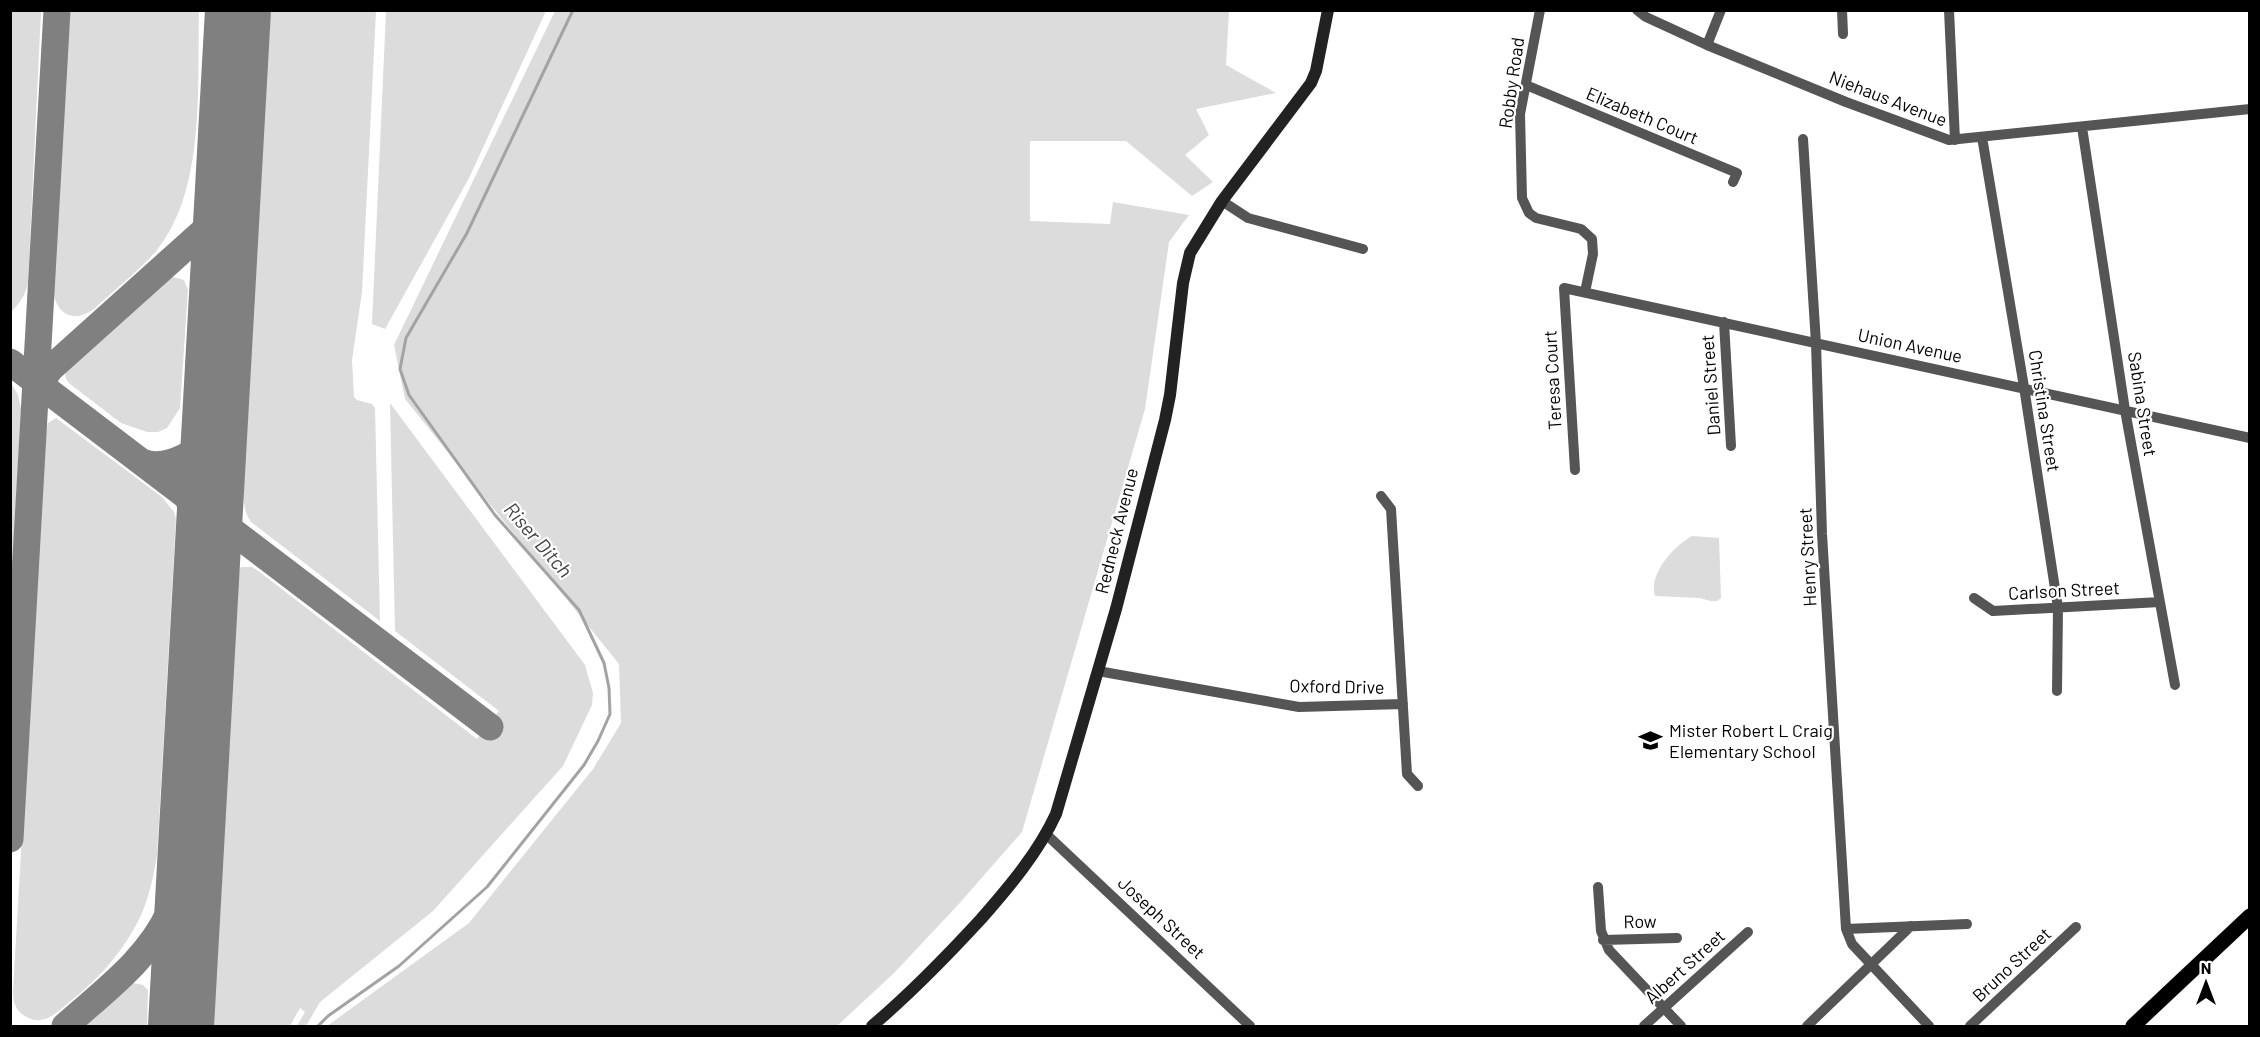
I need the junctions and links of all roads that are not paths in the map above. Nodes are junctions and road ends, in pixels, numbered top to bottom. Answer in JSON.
{"nodes":[{"id":1,"x":1328,"y":10,"type":"edge"},
{"id":2,"x":1540,"y":10,"type":"edge"},
{"id":3,"x":1637,"y":10,"type":"edge"},
{"id":4,"x":1720,"y":10,"type":"edge"},
{"id":5,"x":1842,"y":10,"type":"edge"},
{"id":6,"x":1949,"y":10,"type":"edge"},
{"id":7,"x":1843,"y":34,"type":"dead end"},
{"id":8,"x":1707,"y":45,"type":"junction"},
{"id":9,"x":1526,"y":85,"type":"junction"},
{"id":10,"x":2250,"y":109,"type":"edge"},
{"id":11,"x":2082,"y":127,"type":"junction"},
{"id":12,"x":1982,"y":137,"type":"junction"},
{"id":13,"x":1803,"y":140,"type":"dead end"},
{"id":14,"x":1955,"y":140,"type":"junction"},
{"id":15,"x":1733,"y":182,"type":"dead end"},
{"id":16,"x":1222,"y":201,"type":"junction"},
{"id":17,"x":1363,"y":249,"type":"dead end"},
{"id":18,"x":1564,"y":288,"type":"joint"},
{"id":19,"x":1585,"y":292,"type":"junction"},
{"id":20,"x":1724,"y":322,"type":"junction"},
{"id":21,"x":1816,"y":342,"type":"junction"},
{"id":22,"x":2024,"y":387,"type":"junction"},
{"id":23,"x":2125,"y":410,"type":"junction"},
{"id":24,"x":2250,"y":438,"type":"edge"},
{"id":25,"x":1731,"y":446,"type":"dead end"},
{"id":26,"x":1575,"y":470,"type":"dead end"},
{"id":27,"x":1381,"y":496,"type":"dead end"},
{"id":28,"x":1974,"y":598,"type":"dead end"},
{"id":29,"x":2160,"y":602,"type":"junction"},
{"id":30,"x":2058,"y":608,"type":"junction"},
{"id":31,"x":1098,"y":670,"type":"junction"},
{"id":32,"x":2175,"y":685,"type":"dead end"},
{"id":33,"x":2057,"y":691,"type":"dead end"},
{"id":34,"x":1403,"y":704,"type":"junction"},
{"id":35,"x":1418,"y":786,"type":"dead end"},
{"id":36,"x":1047,"y":835,"type":"junction"},
{"id":37,"x":1598,"y":888,"type":"dead end"},
{"id":38,"x":2250,"y":916,"type":"edge"},
{"id":39,"x":1967,"y":924,"type":"dead end"},
{"id":40,"x":1911,"y":926,"type":"junction"},
{"id":41,"x":2076,"y":927,"type":"dead end"},
{"id":42,"x":1846,"y":929,"type":"junction"},
{"id":43,"x":1748,"y":932,"type":"dead end"},
{"id":44,"x":1677,"y":938,"type":"dead end"},
{"id":45,"x":1603,"y":940,"type":"junction"},
{"id":46,"x":1871,"y":965,"type":"junction"},
{"id":47,"x":1664,"y":1008,"type":"junction"},
{"id":48,"x":872,"y":1026,"type":"edge"},
{"id":49,"x":1250,"y":1026,"type":"edge"},
{"id":50,"x":1644,"y":1026,"type":"edge"},
{"id":51,"x":1681,"y":1026,"type":"edge"},
{"id":52,"x":1807,"y":1026,"type":"edge"},
{"id":53,"x":1929,"y":1026,"type":"edge"},
{"id":54,"x":1970,"y":1026,"type":"edge"},
{"id":55,"x":2133,"y":1026,"type":"edge"}],
"edges":[{"from":1,"to":16,"type":"street","name":"Redneck Avenue"},
{"from":2,"to":9,"type":"street","name":"Robby Road"},
{"from":3,"to":8,"type":"street","name":"Niehaus Avenue"},
{"from":4,"to":8,"type":"street"},
{"from":5,"to":7,"type":"street"},
{"from":6,"to":14,"type":"street"},
{"from":8,"to":14,"type":"street","name":"Niehaus Avenue"},
{"from":9,"to":15,"type":"street","name":"Elizabeth Court"},
{"from":9,"to":19,"type":"street","name":"Robby Road"},
{"from":10,"to":11,"type":"street","name":"Niehaus Avenue"},
{"from":11,"to":12,"type":"street","name":"Niehaus Avenue"},
{"from":11,"to":23,"type":"street","name":"Sabina Street"},
{"from":12,"to":14,"type":"street","name":"Niehaus Avenue"},
{"from":12,"to":22,"type":"street","name":"Christina Street"},
{"from":13,"to":21,"type":"street","name":"Henry Street"},
{"from":16,"to":17,"type":"street"},
{"from":16,"to":31,"type":"street","name":"Redneck Avenue"},
{"from":18,"to":19,"type":"street","name":"Union Avenue"},
{"from":18,"to":26,"type":"street","name":"Teresa Court"},
{"from":19,"to":20,"type":"street","name":"Union Avenue"},
{"from":20,"to":21,"type":"street","name":"Union Avenue"},
{"from":20,"to":25,"type":"street","name":"Daniel Street"},
{"from":21,"to":22,"type":"street","name":"Union Avenue"},
{"from":21,"to":42,"type":"street","name":"Henry Street"},
{"from":22,"to":23,"type":"street","name":"Union Avenue"},
{"from":22,"to":30,"type":"street","name":"Christina Street"},
{"from":23,"to":24,"type":"street","name":"Union Avenue"},
{"from":23,"to":29,"type":"street","name":"Sabina Street"},
{"from":27,"to":34,"type":"street","name":"Oxford Drive"},
{"from":28,"to":30,"type":"street","name":"Carlson Street"},
{"from":29,"to":30,"type":"street","name":"Carlson Street"},
{"from":29,"to":32,"type":"street","name":"Sabina Street"},
{"from":30,"to":33,"type":"street","name":"Christina Street"},
{"from":31,"to":34,"type":"street","name":"Oxford Drive"},
{"from":31,"to":36,"type":"street","name":"Redneck Avenue"},
{"from":34,"to":35,"type":"street"},
{"from":36,"to":48,"type":"street","name":"Redneck Avenue"},
{"from":36,"to":49,"type":"street","name":"Joseph Street"},
{"from":37,"to":45,"type":"street"},
{"from":38,"to":55,"type":"main road"},
{"from":39,"to":40,"type":"street"},
{"from":40,"to":42,"type":"street"},
{"from":40,"to":46,"type":"street"},
{"from":41,"to":54,"type":"street","name":"Bruno Street"},
{"from":42,"to":46,"type":"street","name":"Henry Street"},
{"from":43,"to":47,"type":"street","name":"Albert Street"},
{"from":44,"to":45,"type":"street","name":"Row"},
{"from":45,"to":47,"type":"street"},
{"from":46,"to":52,"type":"street"},
{"from":46,"to":53,"type":"street","name":"Henry Street"},
{"from":47,"to":50,"type":"street","name":"Albert Street"},
{"from":47,"to":51,"type":"street"}]}
